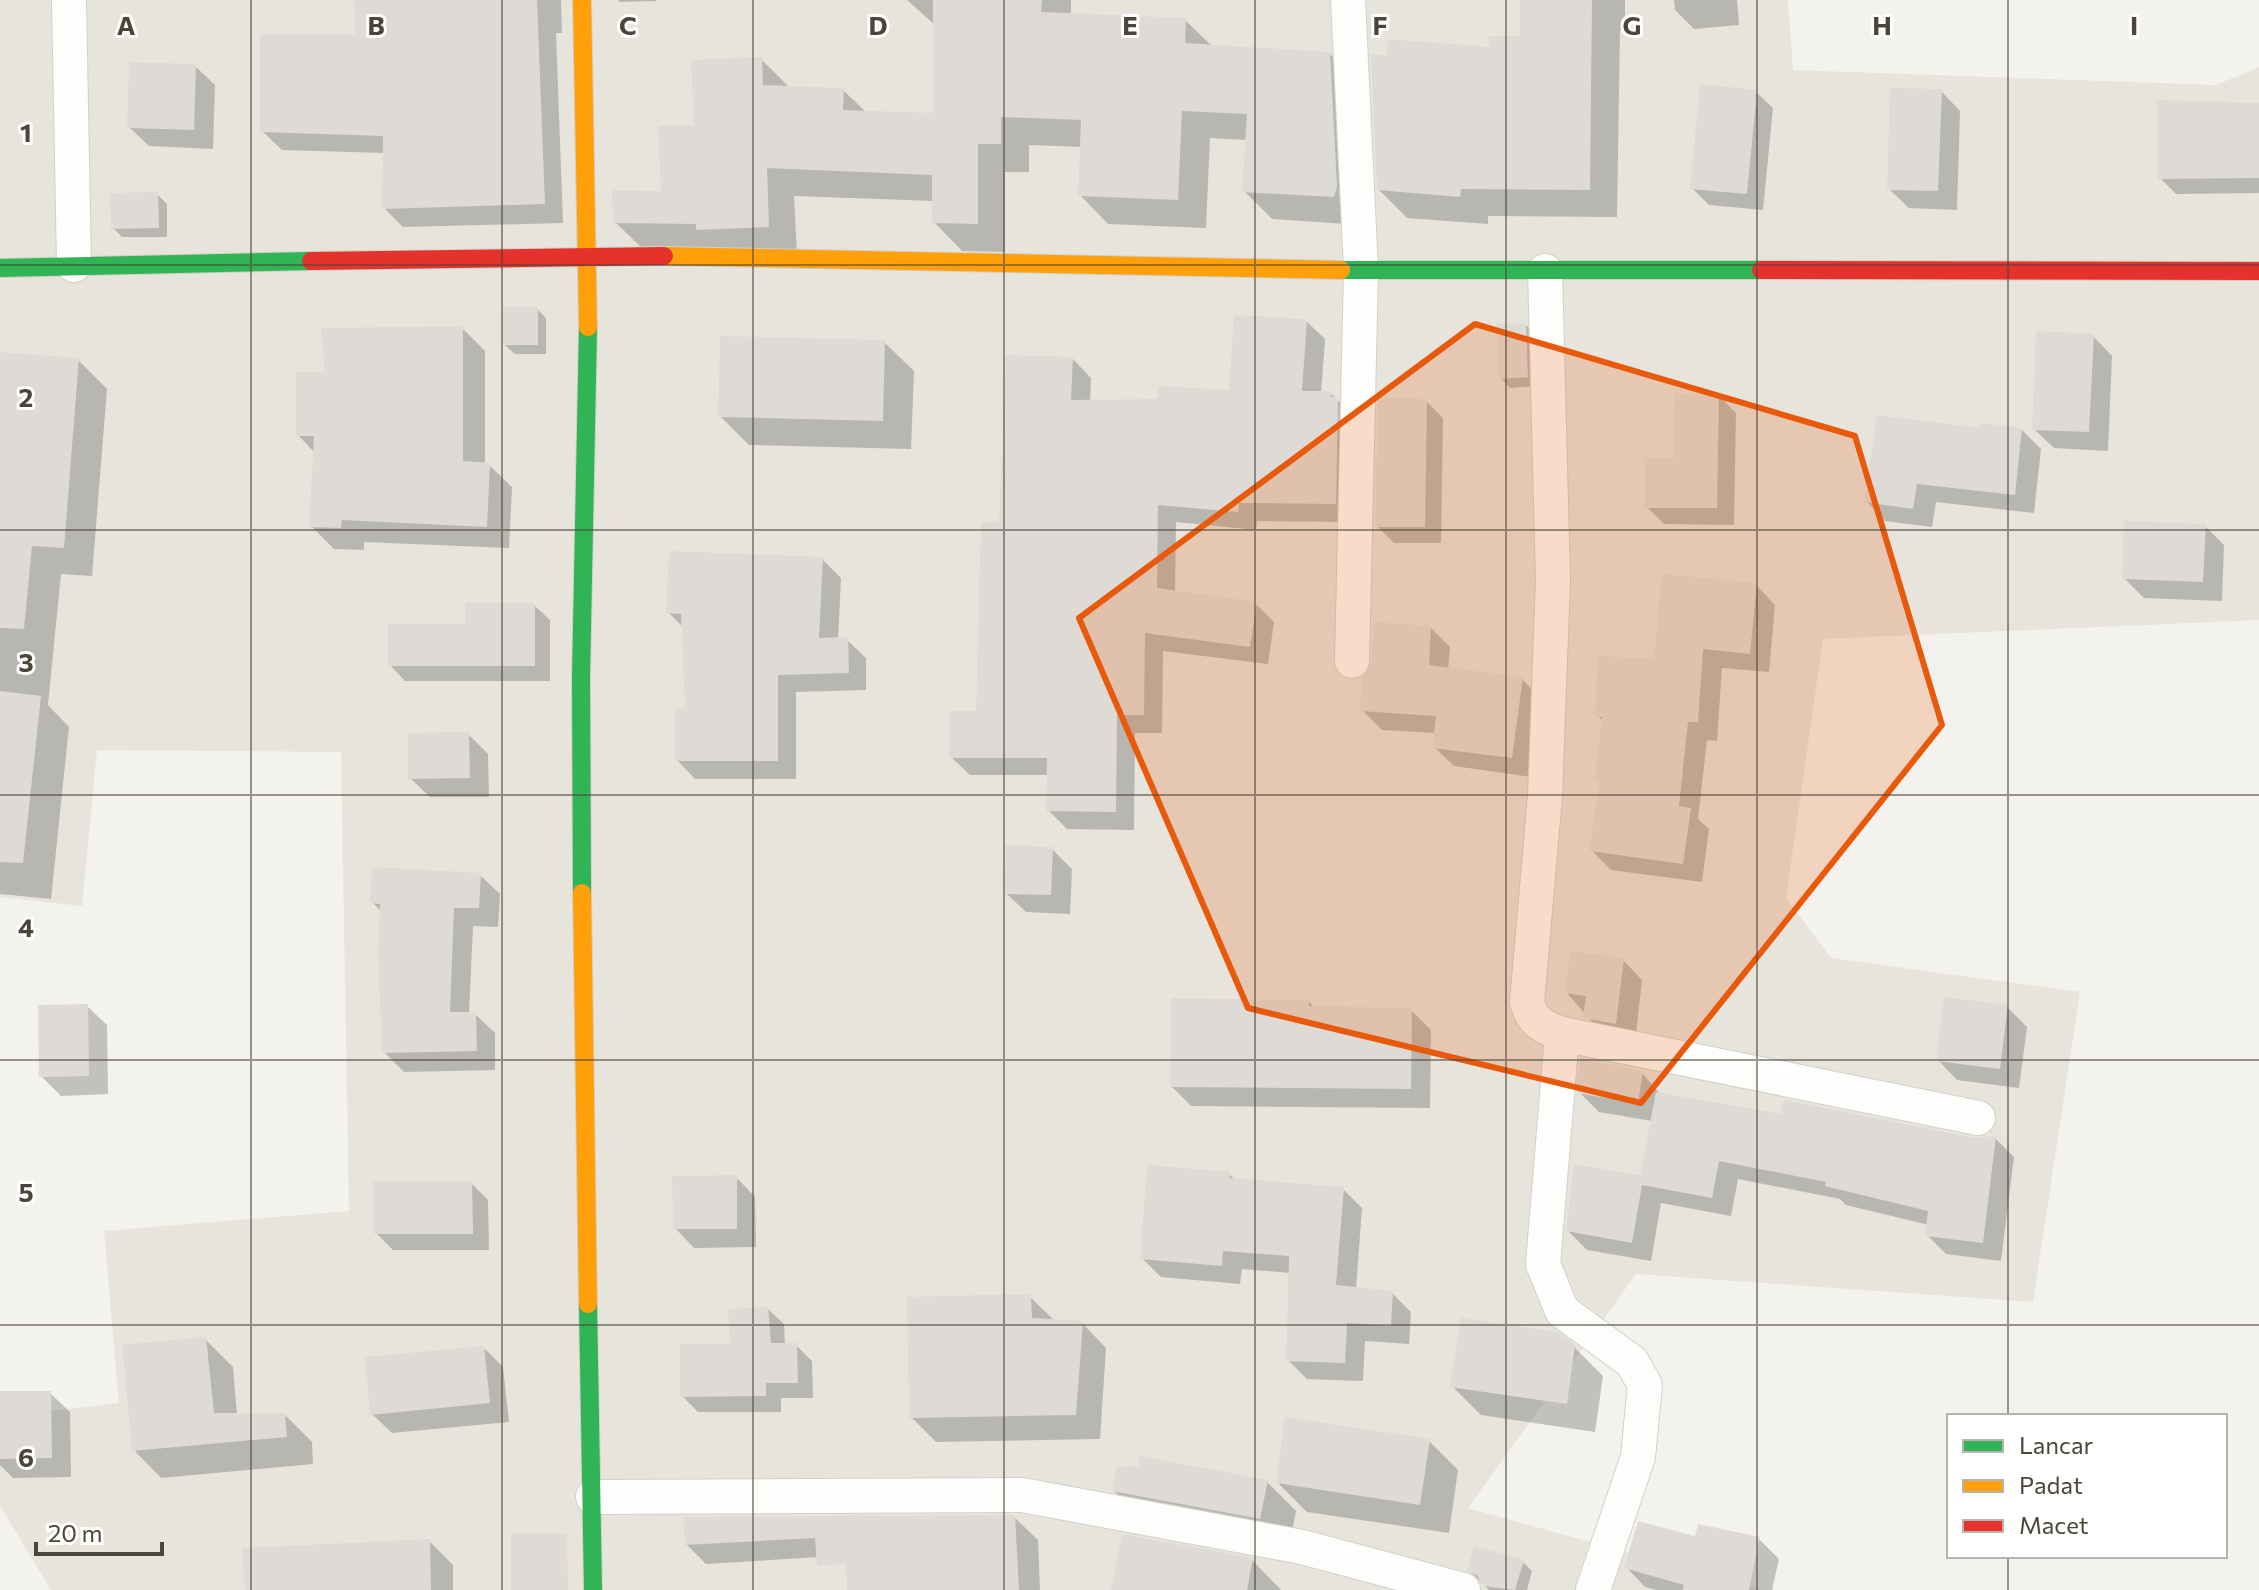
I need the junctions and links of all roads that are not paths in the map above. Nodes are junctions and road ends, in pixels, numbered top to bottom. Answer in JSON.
{"nodes":[{"id":1,"x":69,"y":0,"type":"edge"},
{"id":2,"x":582,"y":0,"type":"edge"},
{"id":3,"x":1348,"y":0,"type":"edge"},
{"id":4,"x":589,"y":254,"type":"junction"},
{"id":5,"x":74,"y":265,"type":"junction"},
{"id":6,"x":0,"y":268,"type":"edge"},
{"id":7,"x":1361,"y":270,"type":"junction"},
{"id":8,"x":1545,"y":271,"type":"junction"},
{"id":9,"x":2259,"y":271,"type":"edge"},
{"id":10,"x":1352,"y":661,"type":"dead end"},
{"id":11,"x":1562,"y":1034,"type":"junction"},
{"id":12,"x":1978,"y":1118,"type":"dead end"},
{"id":13,"x":593,"y":1497,"type":"junction"},
{"id":14,"x":593,"y":1590,"type":"edge"},
{"id":15,"x":1463,"y":1590,"type":"edge"},
{"id":16,"x":1593,"y":1590,"type":"edge"}],
"edges":[{"from":1,"to":5,"type":"street"},
{"from":2,"to":4,"type":"street"},
{"from":3,"to":7,"type":"street"},
{"from":4,"to":5,"type":"street"},
{"from":4,"to":7,"type":"street"},
{"from":4,"to":13,"type":"street"},
{"from":5,"to":6,"type":"street"},
{"from":7,"to":8,"type":"street"},
{"from":7,"to":10,"type":"street"},
{"from":8,"to":9,"type":"street"},
{"from":8,"to":11,"type":"street"},
{"from":11,"to":12,"type":"street"},
{"from":11,"to":16,"type":"street"},
{"from":13,"to":14,"type":"street"},
{"from":13,"to":15,"type":"street"}]}
